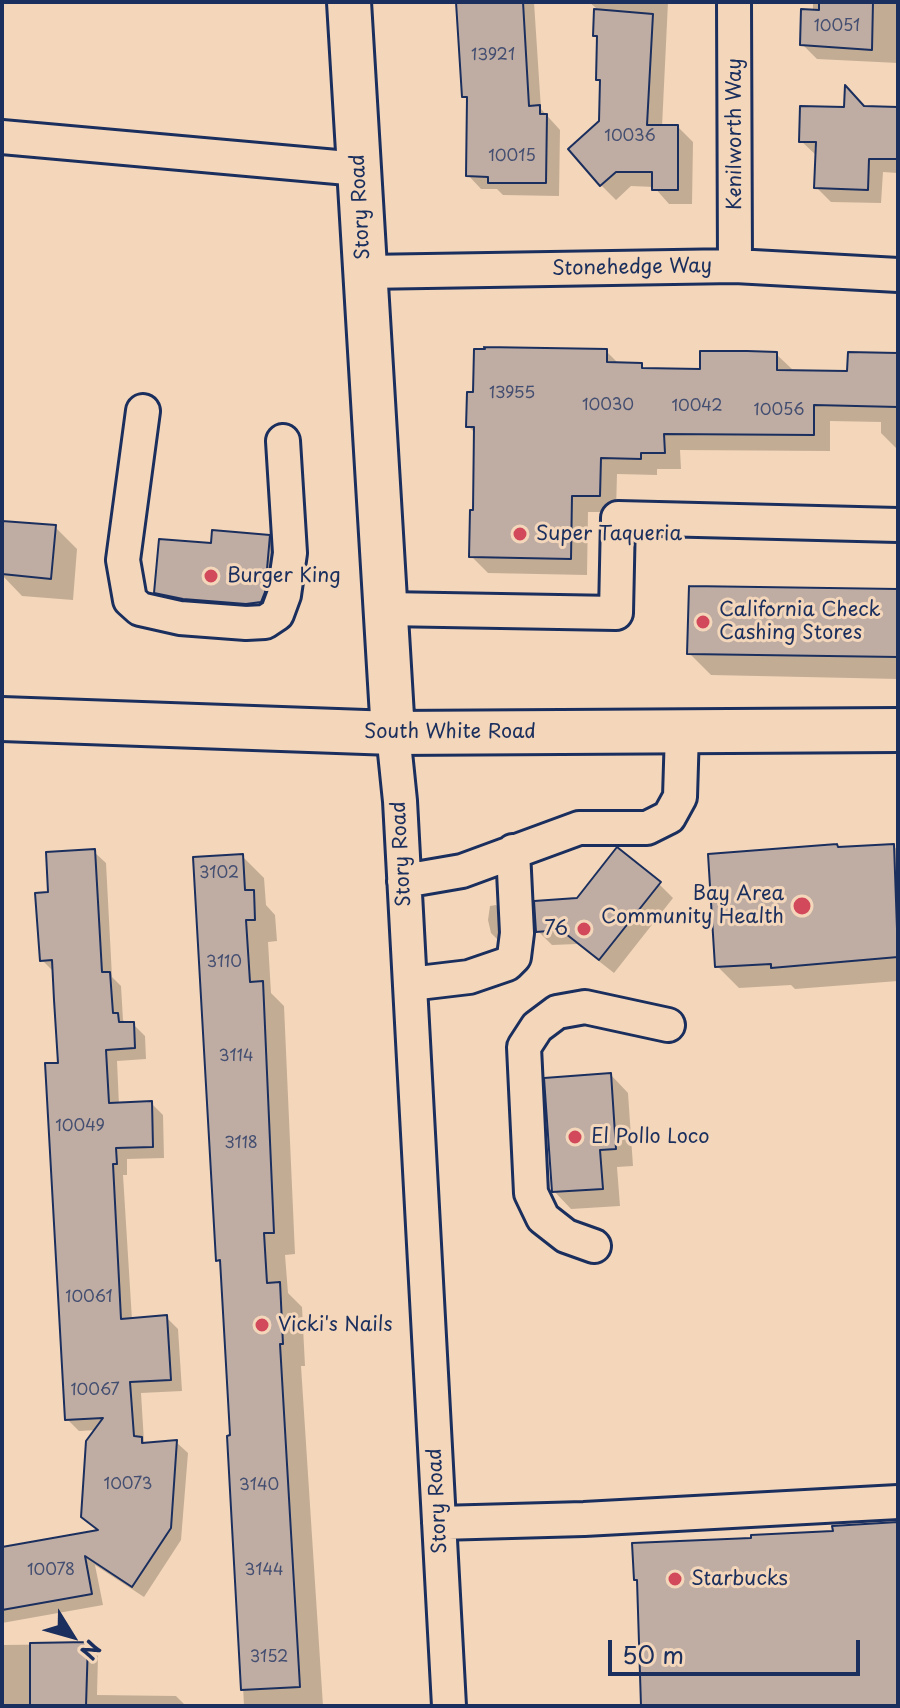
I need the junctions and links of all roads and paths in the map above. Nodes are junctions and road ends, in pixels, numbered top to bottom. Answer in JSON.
{"nodes":[{"id":1,"x":349,"y":2,"type":"edge"},
{"id":2,"x":734,"y":2,"type":"edge"},
{"id":3,"x":2,"y":137,"type":"edge"},
{"id":4,"x":359,"y":169,"type":"junction"},
{"id":5,"x":735,"y":266,"type":"junction"},
{"id":6,"x":365,"y":272,"type":"junction"},
{"id":7,"x":898,"y":275,"type":"edge"},
{"id":8,"x":143,"y":411,"type":"dead end"},
{"id":9,"x":283,"y":441,"type":"dead end"},
{"id":10,"x":898,"y":525,"type":"edge"},
{"id":11,"x":386,"y":609,"type":"junction"},
{"id":12,"x":2,"y":719,"type":"edge"},
{"id":13,"x":898,"y":730,"type":"edge"},
{"id":14,"x":682,"y":731,"type":"junction"},
{"id":15,"x":393,"y":733,"type":"junction"},
{"id":16,"x":513,"y":851,"type":"junction"},
{"id":17,"x":404,"y":881,"type":"junction"},
{"id":18,"x":410,"y":984,"type":"junction"},
{"id":19,"x":668,"y":1025,"type":"dead end"},
{"id":20,"x":594,"y":1246,"type":"dead end"},
{"id":21,"x":898,"y":1502,"type":"edge"},
{"id":22,"x":439,"y":1523,"type":"junction"},
{"id":23,"x":449,"y":1706,"type":"edge"}],
"edges":[{"from":1,"to":4,"type":"main road","name":"Story Road"},
{"from":2,"to":5,"type":"street","name":"Kenilworth Way"},
{"from":3,"to":4,"type":"street"},
{"from":4,"to":6,"type":"main road","name":"Story Road"},
{"from":5,"to":6,"type":"street","name":"Stonehedge Way"},
{"from":5,"to":7,"type":"street","name":"Stonehedge Way"},
{"from":6,"to":11,"type":"main road","name":"Story Road"},
{"from":8,"to":9,"type":"street"},
{"from":10,"to":11,"type":"street"},
{"from":11,"to":15,"type":"main road","name":"Story Road"},
{"from":12,"to":15,"type":"main road","name":"South White Road"},
{"from":13,"to":14,"type":"main road","name":"South White Road"},
{"from":14,"to":15,"type":"main road","name":"South White Road"},
{"from":14,"to":16,"type":"street"},
{"from":15,"to":17,"type":"street","name":"Story Road"},
{"from":16,"to":17,"type":"street"},
{"from":16,"to":18,"type":"street"},
{"from":17,"to":18,"type":"street","name":"Story Road"},
{"from":18,"to":22,"type":"street","name":"Story Road"},
{"from":19,"to":20,"type":"street"},
{"from":21,"to":22,"type":"street"},
{"from":22,"to":23,"type":"street","name":"Story Road"}]}
